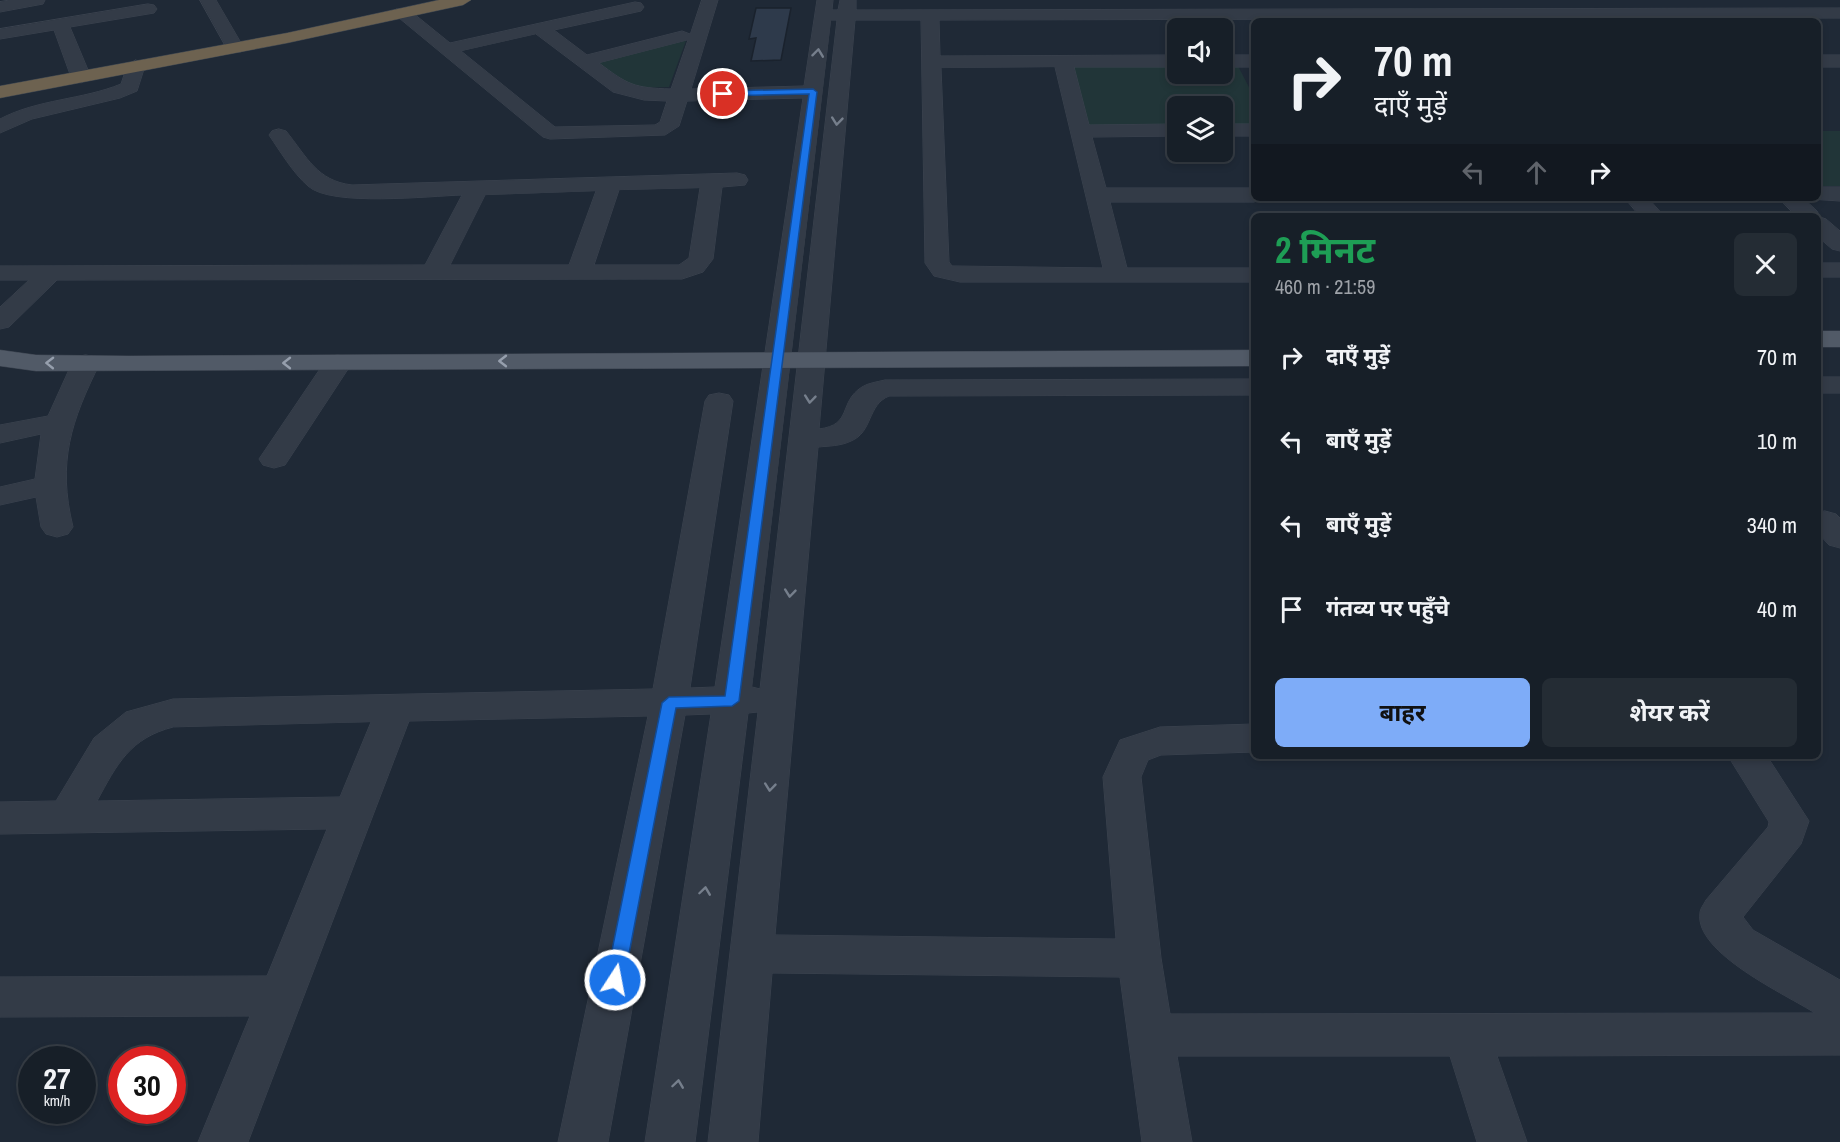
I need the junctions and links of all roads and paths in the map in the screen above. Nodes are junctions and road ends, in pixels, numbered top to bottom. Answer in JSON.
{"nodes":[{"id":1,"x":37,"y":0,"type":"edge"},
{"id":2,"x":208,"y":0,"type":"edge"},
{"id":3,"x":463,"y":0,"type":"edge"},
{"id":4,"x":710,"y":0,"type":"edge"},
{"id":5,"x":1538,"y":0,"type":"edge"},
{"id":6,"x":1655,"y":0,"type":"edge"},
{"id":7,"x":628,"y":4,"type":"edge"},
{"id":8,"x":0,"y":7,"type":"edge"},
{"id":9,"x":1245,"y":7,"type":"edge"},
{"id":10,"x":836,"y":8,"type":"edge"},
{"id":11,"x":148,"y":9,"type":"dead end"},
{"id":12,"x":402,"y":13,"type":"junction"},
{"id":13,"x":1840,"y":13,"type":"edge"},
{"id":14,"x":1552,"y":14,"type":"junction"},
{"id":15,"x":1671,"y":14,"type":"junction"},
{"id":16,"x":930,"y":15,"type":"junction"},
{"id":17,"x":1470,"y":17,"type":"edge"},
{"id":18,"x":1349,"y":18,"type":"edge"},
{"id":19,"x":60,"y":24,"type":"junction"},
{"id":20,"x":539,"y":28,"type":"junction"},
{"id":21,"x":0,"y":34,"type":"edge"},
{"id":22,"x":691,"y":35,"type":"junction"},
{"id":23,"x":235,"y":48,"type":"junction"},
{"id":24,"x":446,"y":49,"type":"junction"},
{"id":25,"x":586,"y":61,"type":"junction"},
{"id":26,"x":1233,"y":61,"type":"edge"},
{"id":27,"x":1250,"y":61,"type":"edge"},
{"id":28,"x":1821,"y":61,"type":"edge"},
{"id":29,"x":1840,"y":61,"type":"edge"},
{"id":30,"x":931,"y":62,"type":"junction"},
{"id":31,"x":1063,"y":62,"type":"junction"},
{"id":32,"x":1167,"y":62,"type":"edge"},
{"id":33,"x":136,"y":66,"type":"junction"},
{"id":34,"x":81,"y":77,"type":"junction"},
{"id":35,"x":0,"y":92,"type":"edge"},
{"id":36,"x":813,"y":92,"type":"junction"},
{"id":37,"x":678,"y":94,"type":"junction"},
{"id":38,"x":0,"y":127,"type":"edge"},
{"id":39,"x":1167,"y":130,"type":"edge"},
{"id":40,"x":1233,"y":130,"type":"edge"},
{"id":41,"x":1251,"y":130,"type":"edge"},
{"id":42,"x":1080,"y":131,"type":"junction"},
{"id":43,"x":279,"y":135,"type":"dead end"},
{"id":44,"x":737,"y":180,"type":"dead end"},
{"id":45,"x":712,"y":181,"type":"junction"},
{"id":46,"x":610,"y":184,"type":"junction"},
{"id":47,"x":477,"y":188,"type":"junction"},
{"id":48,"x":1821,"y":194,"type":"edge"},
{"id":49,"x":1840,"y":194,"type":"edge"},
{"id":50,"x":1095,"y":195,"type":"junction"},
{"id":51,"x":1251,"y":195,"type":"edge"},
{"id":52,"x":1639,"y":201,"type":"edge"},
{"id":53,"x":1793,"y":201,"type":"edge"},
{"id":54,"x":1649,"y":213,"type":"edge"},
{"id":55,"x":1806,"y":213,"type":"edge"},
{"id":56,"x":1821,"y":227,"type":"edge"},
{"id":57,"x":1840,"y":244,"type":"edge"},
{"id":58,"x":1821,"y":270,"type":"edge"},
{"id":59,"x":1840,"y":270,"type":"edge"},
{"id":60,"x":52,"y":272,"type":"junction"},
{"id":61,"x":434,"y":272,"type":"junction"},
{"id":62,"x":0,"y":273,"type":"edge"},
{"id":63,"x":579,"y":273,"type":"junction"},
{"id":64,"x":1251,"y":275,"type":"edge"},
{"id":65,"x":1117,"y":276,"type":"junction"},
{"id":66,"x":0,"y":321,"type":"edge"},
{"id":67,"x":0,"y":338,"type":"edge"},
{"id":68,"x":1821,"y":339,"type":"edge"},
{"id":69,"x":1840,"y":339,"type":"edge"},
{"id":70,"x":1251,"y":341,"type":"edge"},
{"id":71,"x":780,"y":351,"type":"junction"},
{"id":72,"x":815,"y":351,"type":"junction"},
{"id":73,"x":0,"y":358,"type":"edge"},
{"id":74,"x":1251,"y":358,"type":"edge"},
{"id":75,"x":1821,"y":358,"type":"edge"},
{"id":76,"x":1840,"y":358,"type":"edge"},
{"id":77,"x":86,"y":363,"type":"junction"},
{"id":78,"x":338,"y":363,"type":"junction"},
{"id":79,"x":1821,"y":385,"type":"edge"},
{"id":80,"x":1840,"y":385,"type":"edge"},
{"id":81,"x":1251,"y":387,"type":"edge"},
{"id":82,"x":720,"y":401,"type":"dead end"},
{"id":83,"x":60,"y":422,"type":"junction"},
{"id":84,"x":0,"y":434,"type":"edge"},
{"id":85,"x":806,"y":440,"type":"junction"},
{"id":86,"x":274,"y":459,"type":"dead end"},
{"id":87,"x":50,"y":485,"type":"junction"},
{"id":88,"x":0,"y":496,"type":"edge"},
{"id":89,"x":57,"y":527,"type":"dead end"},
{"id":90,"x":779,"y":699,"type":"junction"},
{"id":91,"x":732,"y":701,"type":"junction"},
{"id":92,"x":669,"y":703,"type":"junction"},
{"id":93,"x":395,"y":709,"type":"junction"},
{"id":94,"x":1251,"y":738,"type":"edge"},
{"id":95,"x":1749,"y":759,"type":"edge"},
{"id":96,"x":354,"y":813,"type":"junction"},
{"id":97,"x":0,"y":818,"type":"edge"},
{"id":98,"x":67,"y":818,"type":"junction"},
{"id":99,"x":752,"y":954,"type":"junction"},
{"id":100,"x":1138,"y":958,"type":"junction"},
{"id":101,"x":281,"y":996,"type":"junction"},
{"id":102,"x":0,"y":997,"type":"edge"},
{"id":103,"x":1840,"y":1004,"type":"edge"},
{"id":104,"x":1840,"y":1034,"type":"edge"},
{"id":105,"x":1151,"y":1035,"type":"junction"},
{"id":106,"x":1467,"y":1035,"type":"junction"},
{"id":107,"x":223,"y":1142,"type":"edge"},
{"id":108,"x":583,"y":1142,"type":"edge"},
{"id":109,"x":670,"y":1142,"type":"edge"},
{"id":110,"x":733,"y":1142,"type":"edge"},
{"id":111,"x":1167,"y":1142,"type":"edge"},
{"id":112,"x":1502,"y":1142,"type":"edge"}],
"edges":[{"from":1,"to":8,"type":"street"},
{"from":2,"to":23,"type":"street"},
{"from":3,"to":12,"type":"highway"},
{"from":4,"to":22,"type":"street"},
{"from":5,"to":14,"type":"street"},
{"from":6,"to":15,"type":"street"},
{"from":7,"to":20,"type":"street"},
{"from":7,"to":22,"type":"street"},
{"from":9,"to":16,"type":"street"},
{"from":9,"to":18,"type":"street"},
{"from":10,"to":16,"type":"street"},
{"from":36,"to":10,"type":"street","one_way":true},
{"from":10,"to":72,"type":"street","one_way":true},
{"from":11,"to":19,"type":"street"},
{"from":12,"to":23,"type":"highway"},
{"from":12,"to":24,"type":"street"},
{"from":13,"to":15,"type":"street"},
{"from":14,"to":15,"type":"street"},
{"from":14,"to":17,"type":"street"},
{"from":16,"to":30,"type":"street"},
{"from":17,"to":18,"type":"street"},
{"from":19,"to":21,"type":"street"},
{"from":19,"to":34,"type":"street"},
{"from":20,"to":24,"type":"street"},
{"from":20,"to":25,"type":"street"},
{"from":22,"to":25,"type":"street"},
{"from":22,"to":37,"type":"street"},
{"from":23,"to":33,"type":"highway"},
{"from":24,"to":37,"type":"street"},
{"from":25,"to":37,"type":"street"},
{"from":26,"to":27,"type":"street"},
{"from":28,"to":29,"type":"street"},
{"from":30,"to":31,"type":"street"},
{"from":30,"to":65,"type":"street"},
{"from":31,"to":32,"type":"street"},
{"from":31,"to":42,"type":"street"},
{"from":33,"to":34,"type":"highway"},
{"from":33,"to":38,"type":"street"},
{"from":34,"to":35,"type":"highway"},
{"from":36,"to":37,"type":"street"},
{"from":36,"to":71,"type":"street"},
{"from":39,"to":42,"type":"street"},
{"from":40,"to":41,"type":"street"},
{"from":42,"to":50,"type":"street"},
{"from":43,"to":47,"type":"street"},
{"from":44,"to":45,"type":"street"},
{"from":45,"to":46,"type":"street"},
{"from":45,"to":63,"type":"street"},
{"from":46,"to":47,"type":"street"},
{"from":46,"to":63,"type":"street"},
{"from":47,"to":61,"type":"street"},
{"from":48,"to":49,"type":"street"},
{"from":50,"to":51,"type":"street"},
{"from":50,"to":65,"type":"street"},
{"from":52,"to":54,"type":"street"},
{"from":53,"to":55,"type":"street"},
{"from":56,"to":57,"type":"street"},
{"from":58,"to":59,"type":"street"},
{"from":60,"to":61,"type":"street"},
{"from":60,"to":62,"type":"street"},
{"from":60,"to":66,"type":"street"},
{"from":61,"to":63,"type":"street"},
{"from":64,"to":65,"type":"street"},
{"from":67,"to":71,"type":"main road"},
{"from":68,"to":69,"type":"main road"},
{"from":70,"to":72,"type":"main road"},
{"from":71,"to":72,"type":"main road"},
{"from":71,"to":78,"type":"main road","one_way":true},
{"from":71,"to":91,"type":"street"},
{"from":72,"to":74,"type":"main road"},
{"from":72,"to":85,"type":"street","one_way":true},
{"from":77,"to":73,"type":"main road","one_way":true},
{"from":75,"to":76,"type":"main road"},
{"from":78,"to":77,"type":"main road","one_way":true},
{"from":77,"to":83,"type":"street"},
{"from":78,"to":86,"type":"street"},
{"from":79,"to":80,"type":"street"},
{"from":81,"to":85,"type":"street"},
{"from":82,"to":92,"type":"street"},
{"from":83,"to":84,"type":"street"},
{"from":83,"to":87,"type":"street"},
{"from":85,"to":90,"type":"street","one_way":true},
{"from":87,"to":88,"type":"street"},
{"from":87,"to":89,"type":"street"},
{"from":90,"to":91,"type":"street"},
{"from":90,"to":99,"type":"street","one_way":true},
{"from":91,"to":92,"type":"street"},
{"from":109,"to":91,"type":"street","one_way":true},
{"from":92,"to":93,"type":"street"},
{"from":92,"to":108,"type":"street"},
{"from":93,"to":96,"type":"street"},
{"from":93,"to":98,"type":"street"},
{"from":94,"to":100,"type":"street"},
{"from":95,"to":103,"type":"street"},
{"from":96,"to":98,"type":"street"},
{"from":96,"to":101,"type":"street"},
{"from":97,"to":98,"type":"street"},
{"from":99,"to":100,"type":"street"},
{"from":99,"to":110,"type":"street"},
{"from":100,"to":105,"type":"street"},
{"from":101,"to":102,"type":"street"},
{"from":101,"to":107,"type":"street"},
{"from":104,"to":106,"type":"street"},
{"from":105,"to":106,"type":"street"},
{"from":105,"to":111,"type":"street"},
{"from":106,"to":112,"type":"street"}]}
